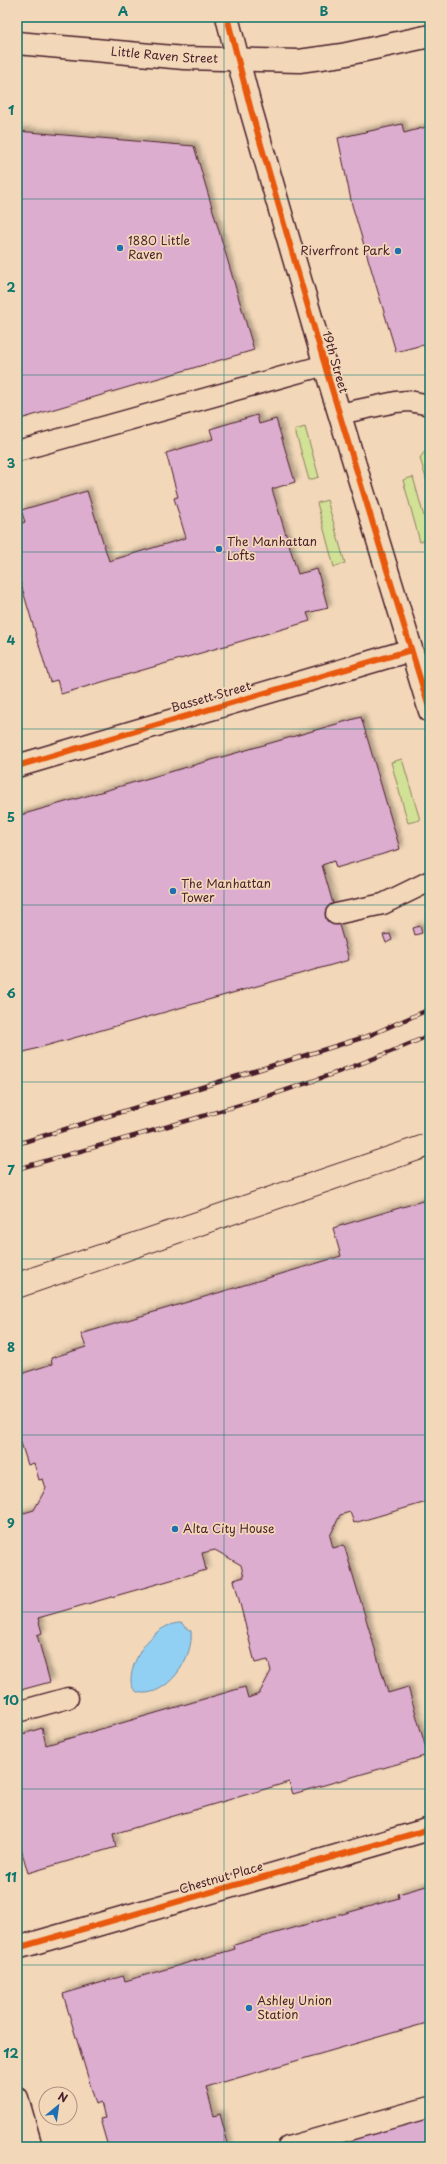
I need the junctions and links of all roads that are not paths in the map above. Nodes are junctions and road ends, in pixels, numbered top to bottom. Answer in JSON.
{"nodes":[{"id":1,"x":227,"y":17,"type":"edge"},
{"id":2,"x":430,"y":36,"type":"edge"},
{"id":3,"x":17,"y":43,"type":"edge"},
{"id":4,"x":237,"y":59,"type":"junction"},
{"id":5,"x":325,"y":365,"type":"junction"},
{"id":6,"x":430,"y":405,"type":"edge"},
{"id":7,"x":339,"y":414,"type":"junction"},
{"id":8,"x":17,"y":451,"type":"edge"},
{"id":9,"x":411,"y":650,"type":"junction"},
{"id":10,"x":430,"y":711,"type":"edge"},
{"id":11,"x":17,"y":766,"type":"edge"},
{"id":12,"x":430,"y":881,"type":"edge"},
{"id":13,"x":336,"y":914,"type":"dead end"},
{"id":14,"x":68,"y":1698,"type":"dead end"},
{"id":15,"x":17,"y":1712,"type":"edge"},
{"id":16,"x":430,"y":1829,"type":"edge"},
{"id":17,"x":17,"y":1948,"type":"edge"},
{"id":18,"x":17,"y":2098,"type":"edge"},
{"id":19,"x":430,"y":2107,"type":"edge"},
{"id":20,"x":31,"y":2147,"type":"edge"},
{"id":21,"x":288,"y":2147,"type":"edge"}],
"edges":[{"from":1,"to":4,"type":"street","name":"19th Street"},
{"from":2,"to":4,"type":"street","name":"Little Raven Street"},
{"from":3,"to":4,"type":"street","name":"Little Raven Street"},
{"from":4,"to":5,"type":"street","name":"19th Street"},
{"from":5,"to":7,"type":"street","name":"19th Street"},
{"from":5,"to":8,"type":"lane"},
{"from":6,"to":7,"type":"lane"},
{"from":7,"to":9,"type":"street","name":"19th Street"},
{"from":9,"to":10,"type":"street","name":"19th Street"},
{"from":9,"to":11,"type":"street","name":"Bassett Street"},
{"from":12,"to":13,"type":"lane"},
{"from":14,"to":15,"type":"lane"},
{"from":16,"to":17,"type":"street","name":"Chestnut Place"},
{"from":18,"to":20,"type":"street"},
{"from":19,"to":21,"type":"lane"}]}
